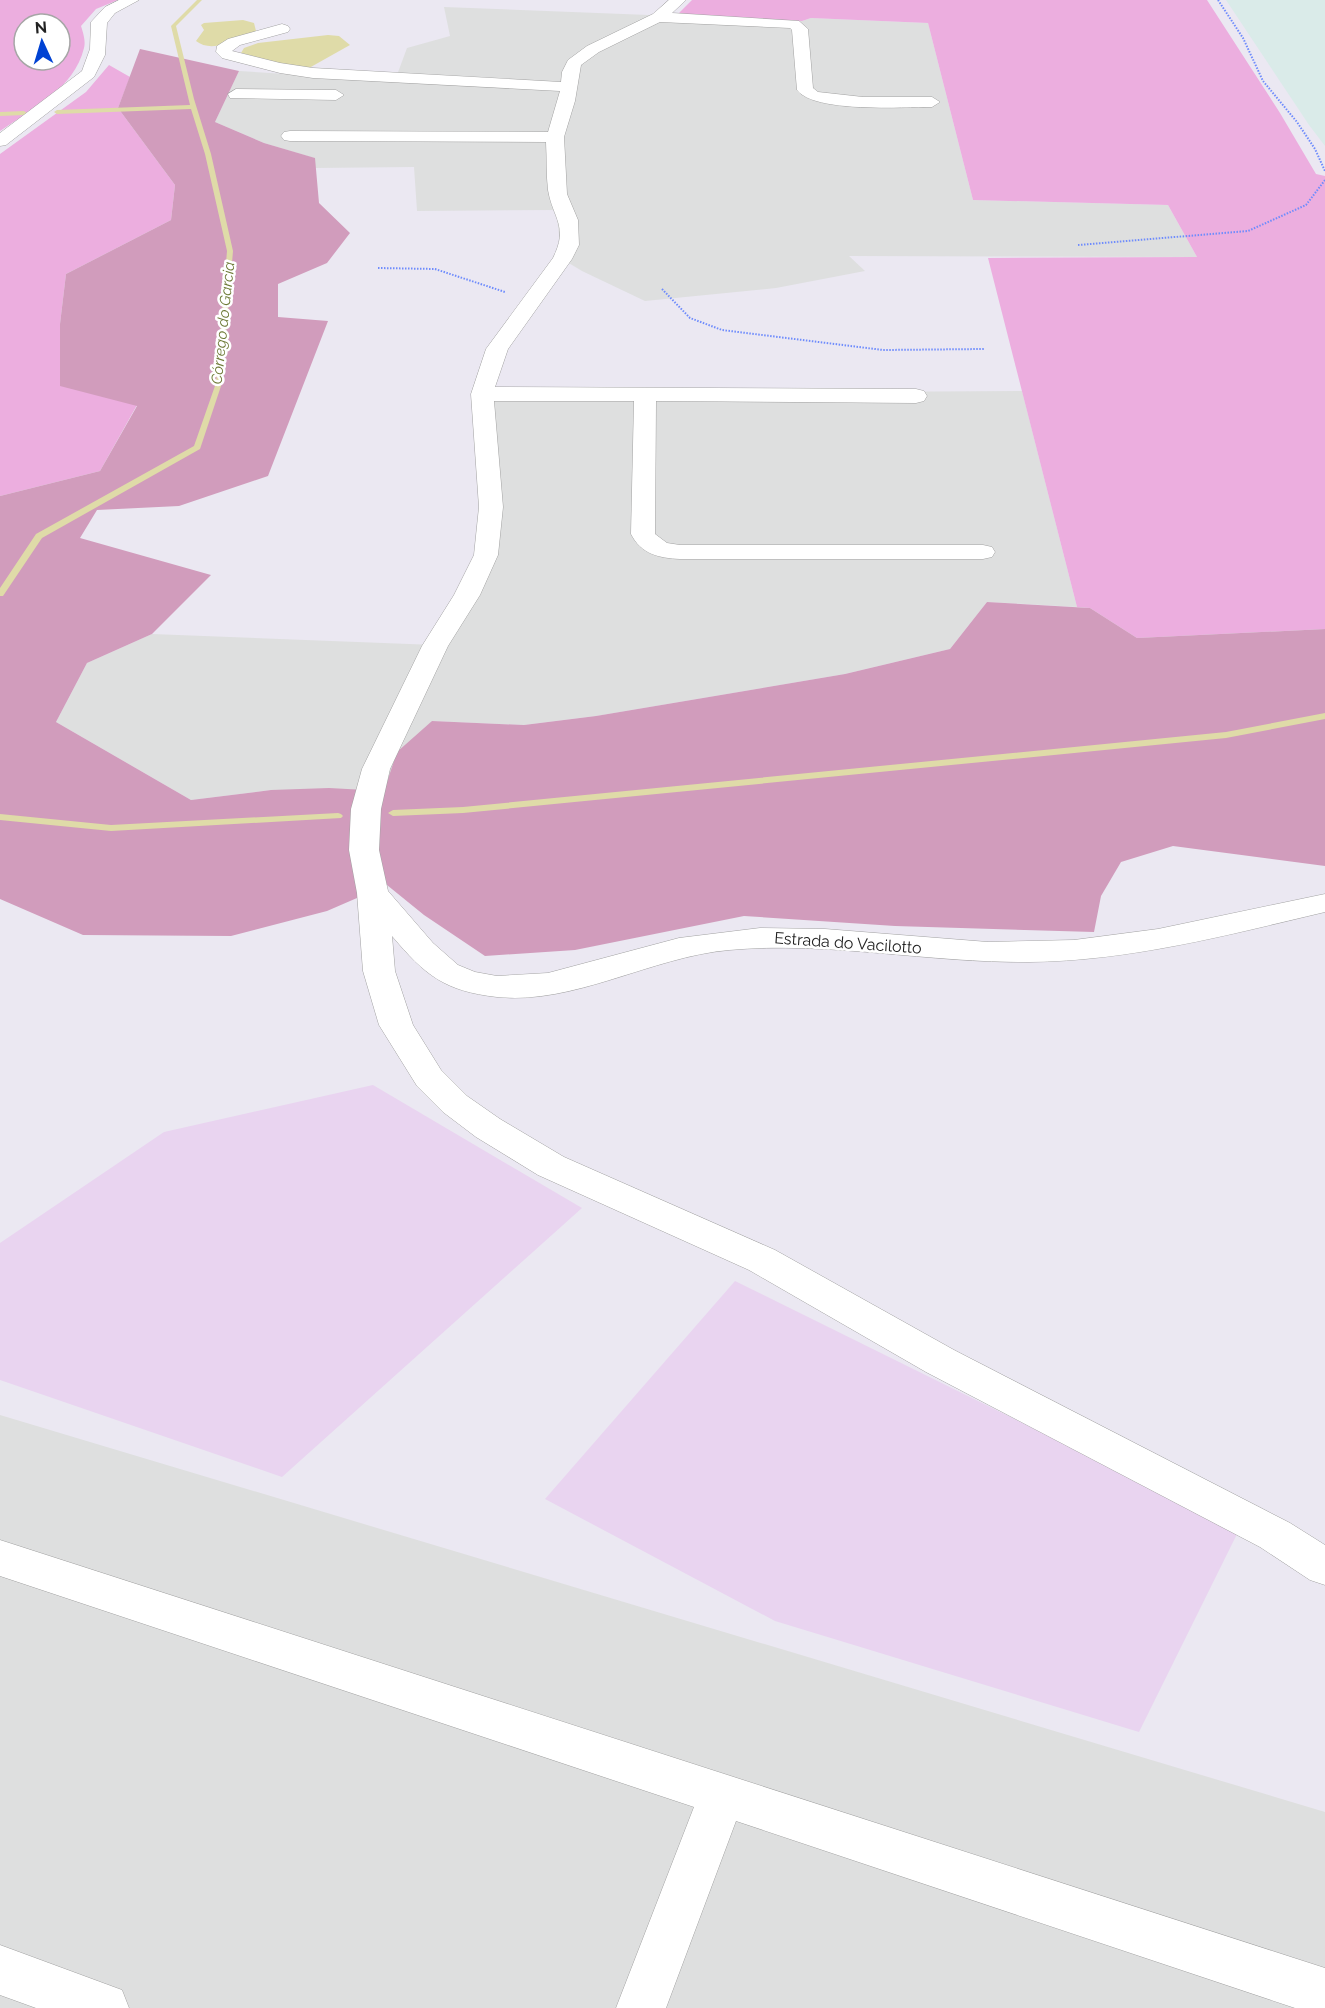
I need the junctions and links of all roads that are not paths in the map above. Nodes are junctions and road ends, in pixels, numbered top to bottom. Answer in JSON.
{"nodes":[{"id":1,"x":131,"y":0,"type":"edge"},
{"id":2,"x":678,"y":0,"type":"edge"},
{"id":3,"x":658,"y":17,"type":"junction"},
{"id":4,"x":282,"y":29,"type":"dead end"},
{"id":5,"x":236,"y":94,"type":"dead end"},
{"id":6,"x":568,"y":94,"type":"junction"},
{"id":7,"x":354,"y":95,"type":"dead end"},
{"id":8,"x":472,"y":99,"type":"dead end"},
{"id":9,"x":932,"y":102,"type":"dead end"},
{"id":10,"x":290,"y":136,"type":"dead end"},
{"id":11,"x":555,"y":137,"type":"junction"},
{"id":12,"x":0,"y":141,"type":"edge"},
{"id":13,"x":482,"y":394,"type":"junction"},
{"id":14,"x":645,"y":395,"type":"junction"},
{"id":15,"x":916,"y":396,"type":"dead end"},
{"id":16,"x":983,"y":552,"type":"dead end"},
{"id":17,"x":373,"y":893,"type":"junction"},
{"id":18,"x":1325,"y":903,"type":"edge"},
{"id":19,"x":0,"y":1558,"type":"edge"},
{"id":20,"x":1325,"y":1567,"type":"edge"},
{"id":21,"x":723,"y":1795,"type":"junction"},
{"id":22,"x":0,"y":1970,"type":"edge"},
{"id":23,"x":1325,"y":1993,"type":"edge"},
{"id":24,"x":104,"y":2008,"type":"edge"},
{"id":25,"x":641,"y":2008,"type":"edge"}],
"edges":[{"from":1,"to":12,"type":"street"},
{"from":2,"to":3,"type":"street"},
{"from":3,"to":6,"type":"street"},
{"from":3,"to":9,"type":"street"},
{"from":4,"to":6,"type":"street"},
{"from":5,"to":7,"type":"street"},
{"from":6,"to":8,"type":"street"},
{"from":6,"to":11,"type":"street"},
{"from":10,"to":11,"type":"street"},
{"from":11,"to":13,"type":"street"},
{"from":13,"to":14,"type":"street"},
{"from":13,"to":17,"type":"street"},
{"from":14,"to":15,"type":"street"},
{"from":14,"to":16,"type":"street"},
{"from":17,"to":18,"type":"street","name":"Estrada do Vacilotto"},
{"from":17,"to":20,"type":"street"},
{"from":19,"to":21,"type":"street"},
{"from":21,"to":23,"type":"street"},
{"from":21,"to":25,"type":"street"},
{"from":22,"to":24,"type":"street"}]}
